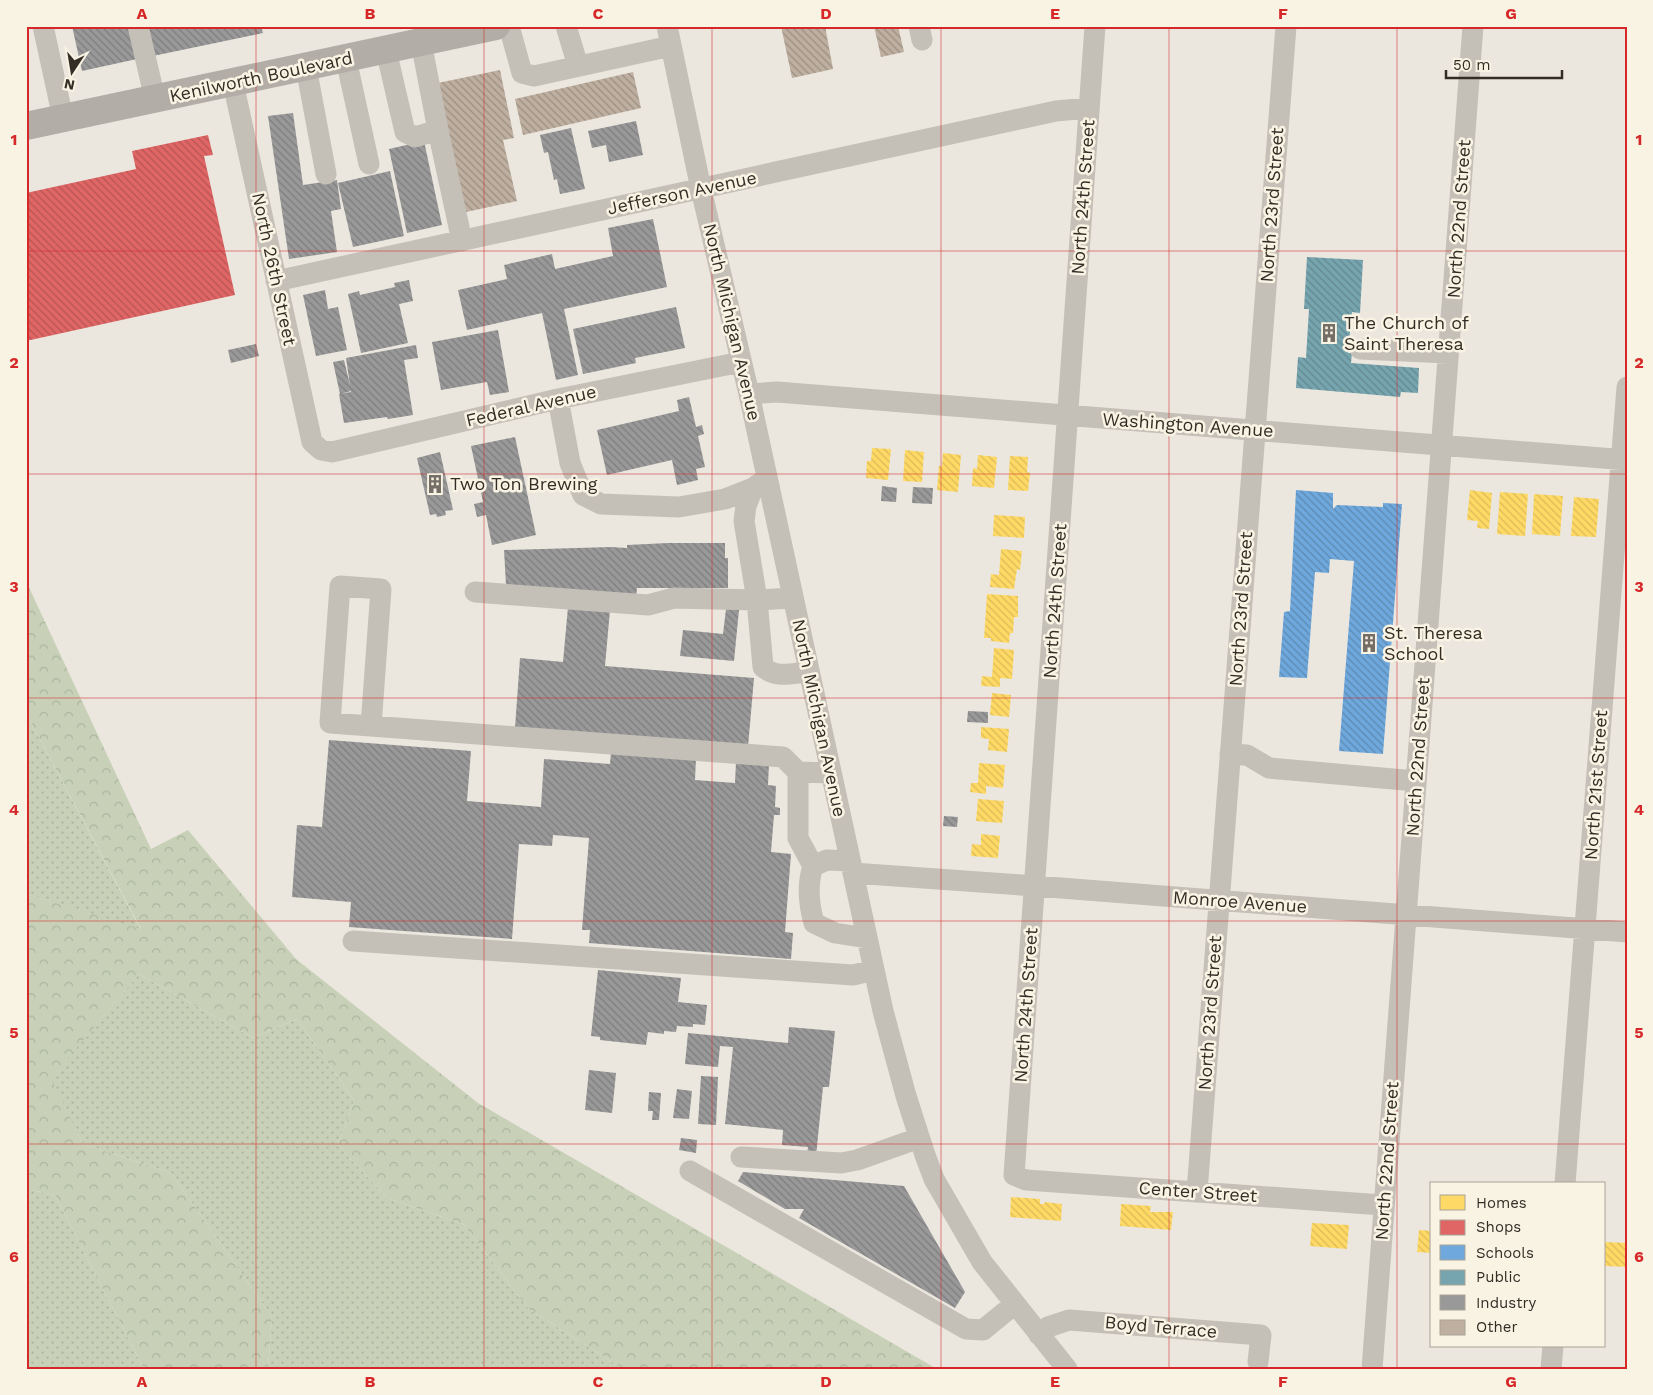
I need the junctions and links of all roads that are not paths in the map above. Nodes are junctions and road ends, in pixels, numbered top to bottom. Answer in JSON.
{"nodes":[{"id":1,"x":43,"y":26,"type":"edge"},
{"id":2,"x":138,"y":26,"type":"edge"},
{"id":3,"x":496,"y":26,"type":"edge"},
{"id":4,"x":510,"y":26,"type":"edge"},
{"id":5,"x":566,"y":26,"type":"edge"},
{"id":6,"x":1095,"y":26,"type":"edge"},
{"id":7,"x":1286,"y":26,"type":"edge"},
{"id":8,"x":1473,"y":26,"type":"edge"},
{"id":9,"x":669,"y":36,"type":"edge"},
{"id":10,"x":421,"y":42,"type":"junction"},
{"id":11,"x":386,"y":50,"type":"junction"},
{"id":12,"x":346,"y":58,"type":"junction"},
{"id":13,"x":578,"y":66,"type":"junction"},
{"id":14,"x":306,"y":68,"type":"junction"},
{"id":15,"x":234,"y":83,"type":"junction"},
{"id":16,"x":155,"y":99,"type":"junction"},
{"id":17,"x":1089,"y":108,"type":"junction"},
{"id":18,"x":63,"y":118,"type":"junction"},
{"id":19,"x":26,"y":126,"type":"edge"},
{"id":20,"x":438,"y":130,"type":"junction"},
{"id":21,"x":368,"y":164,"type":"dead end"},
{"id":22,"x":326,"y":174,"type":"dead end"},
{"id":23,"x":701,"y":189,"type":"junction"},
{"id":24,"x":462,"y":241,"type":"junction"},
{"id":25,"x":276,"y":281,"type":"junction"},
{"id":26,"x":1360,"y":349,"type":"dead end"},
{"id":27,"x":1448,"y":353,"type":"junction"},
{"id":28,"x":741,"y":362,"type":"junction"},
{"id":29,"x":1627,"y":387,"type":"edge"},
{"id":30,"x":749,"y":394,"type":"junction"},
{"id":31,"x":558,"y":399,"type":"junction"},
{"id":32,"x":1068,"y":416,"type":"junction"},
{"id":33,"x":1255,"y":430,"type":"junction"},
{"id":34,"x":1442,"y":445,"type":"junction"},
{"id":35,"x":322,"y":450,"type":"joint"},
{"id":36,"x":1624,"y":460,"type":"edge"},
{"id":37,"x":760,"y":483,"type":"junction"},
{"id":38,"x":475,"y":592,"type":"dead end"},
{"id":39,"x":793,"y":598,"type":"junction"},
{"id":40,"x":757,"y":600,"type":"junction"},
{"id":41,"x":809,"y":672,"type":"junction"},
{"id":42,"x":371,"y":726,"type":"junction"},
{"id":43,"x":1230,"y":754,"type":"junction"},
{"id":44,"x":798,"y":772,"type":"junction"},
{"id":45,"x":830,"y":773,"type":"junction"},
{"id":46,"x":1416,"y":781,"type":"junction"},
{"id":47,"x":813,"y":866,"type":"junction"},
{"id":48,"x":852,"y":867,"type":"junction"},
{"id":49,"x":1035,"y":886,"type":"junction"},
{"id":50,"x":1219,"y":900,"type":"junction"},
{"id":51,"x":1406,"y":915,"type":"junction"},
{"id":52,"x":1585,"y":929,"type":"junction"},
{"id":53,"x":1627,"y":932,"type":"edge"},
{"id":54,"x":867,"y":938,"type":"junction"},
{"id":55,"x":353,"y":941,"type":"dead end"},
{"id":56,"x":874,"y":970,"type":"junction"},
{"id":57,"x":919,"y":1138,"type":"junction"},
{"id":58,"x":741,"y":1157,"type":"dead end"},
{"id":59,"x":690,"y":1171,"type":"dead end"},
{"id":60,"x":1014,"y":1176,"type":"joint"},
{"id":61,"x":1565,"y":1182,"type":"edge"},
{"id":62,"x":1197,"y":1192,"type":"junction"},
{"id":63,"x":1383,"y":1205,"type":"junction"},
{"id":64,"x":1015,"y":1304,"type":"junction"},
{"id":65,"x":1039,"y":1335,"type":"junction"},
{"id":66,"x":1553,"y":1348,"type":"edge"},
{"id":67,"x":1258,"y":1362,"type":"dead end"},
{"id":68,"x":1067,"y":1369,"type":"edge"},
{"id":69,"x":1372,"y":1369,"type":"edge"},
{"id":70,"x":1551,"y":1369,"type":"edge"}],
"edges":[{"from":1,"to":18,"type":"street"},
{"from":2,"to":16,"type":"street"},
{"from":3,"to":10,"type":"main road","name":"Kenilworth Boulevard"},
{"from":4,"to":13,"type":"street"},
{"from":5,"to":13,"type":"street"},
{"from":6,"to":17,"type":"street","name":"North 24th Street"},
{"from":7,"to":33,"type":"street","name":"North 23rd Street"},
{"from":8,"to":27,"type":"street","name":"North 22nd Street"},
{"from":9,"to":13,"type":"street"},
{"from":9,"to":23,"type":"street","name":"North Michigan Avenue"},
{"from":10,"to":11,"type":"main road","name":"Kenilworth Boulevard"},
{"from":10,"to":20,"type":"street"},
{"from":11,"to":12,"type":"main road","name":"Kenilworth Boulevard"},
{"from":11,"to":20,"type":"street"},
{"from":12,"to":14,"type":"main road","name":"Kenilworth Boulevard"},
{"from":12,"to":21,"type":"street"},
{"from":14,"to":15,"type":"main road","name":"Kenilworth Boulevard"},
{"from":14,"to":22,"type":"street"},
{"from":15,"to":16,"type":"main road","name":"Kenilworth Boulevard"},
{"from":15,"to":25,"type":"street","name":"North 26th Street"},
{"from":16,"to":18,"type":"main road","name":"Kenilworth Boulevard"},
{"from":17,"to":23,"type":"street","name":"Jefferson Avenue"},
{"from":17,"to":32,"type":"street","name":"North 24th Street"},
{"from":18,"to":19,"type":"main road","name":"Kenilworth Boulevard"},
{"from":20,"to":24,"type":"street"},
{"from":23,"to":24,"type":"street","name":"Jefferson Avenue"},
{"from":23,"to":28,"type":"street","name":"North Michigan Avenue"},
{"from":24,"to":25,"type":"street","name":"Jefferson Avenue"},
{"from":25,"to":35,"type":"street","name":"North 26th Street"},
{"from":26,"to":27,"type":"street"},
{"from":27,"to":34,"type":"street","name":"North 22nd Street"},
{"from":28,"to":30,"type":"street","name":"North Michigan Avenue"},
{"from":28,"to":31,"type":"street","name":"Federal Avenue"},
{"from":29,"to":36,"type":"street","name":"North 21st Street"},
{"from":30,"to":32,"type":"street","name":"Washington Avenue"},
{"from":30,"to":37,"type":"street","name":"North Michigan Avenue"},
{"from":31,"to":35,"type":"street","name":"Federal Avenue"},
{"from":31,"to":37,"type":"street"},
{"from":32,"to":33,"type":"street","name":"Washington Avenue"},
{"from":32,"to":49,"type":"street","name":"North 24th Street"},
{"from":33,"to":34,"type":"street","name":"Washington Avenue"},
{"from":33,"to":43,"type":"street","name":"North 23rd Street"},
{"from":34,"to":36,"type":"street","name":"Washington Avenue"},
{"from":34,"to":46,"type":"street","name":"North 22nd Street"},
{"from":36,"to":52,"type":"street","name":"North 21st Street"},
{"from":37,"to":39,"type":"street","name":"North Michigan Avenue"},
{"from":37,"to":40,"type":"street"},
{"from":38,"to":40,"type":"street"},
{"from":39,"to":40,"type":"street"},
{"from":39,"to":41,"type":"street","name":"North Michigan Avenue"},
{"from":40,"to":41,"type":"street"},
{"from":41,"to":45,"type":"street","name":"North Michigan Avenue"},
{"from":42,"to":42,"type":"street"},
{"from":42,"to":44,"type":"street"},
{"from":43,"to":46,"type":"street"},
{"from":43,"to":50,"type":"street","name":"North 23rd Street"},
{"from":44,"to":45,"type":"street"},
{"from":44,"to":47,"type":"street"},
{"from":45,"to":48,"type":"street","name":"North Michigan Avenue"},
{"from":46,"to":51,"type":"street","name":"North 22nd Street"},
{"from":47,"to":48,"type":"street","name":"Monroe Avenue"},
{"from":47,"to":54,"type":"street"},
{"from":48,"to":49,"type":"street","name":"Monroe Avenue"},
{"from":48,"to":54,"type":"street","name":"North Michigan Avenue"},
{"from":49,"to":50,"type":"street","name":"Monroe Avenue"},
{"from":49,"to":60,"type":"street","name":"North 24th Street"},
{"from":50,"to":51,"type":"street","name":"Monroe Avenue"},
{"from":50,"to":62,"type":"street","name":"North 23rd Street"},
{"from":51,"to":52,"type":"street","name":"Monroe Avenue"},
{"from":51,"to":63,"type":"street","name":"North 22nd Street"},
{"from":52,"to":53,"type":"street","name":"Monroe Avenue"},
{"from":52,"to":61,"type":"street","name":"North 21st Street"},
{"from":54,"to":56,"type":"street","name":"North Michigan Avenue"},
{"from":55,"to":56,"type":"street"},
{"from":56,"to":57,"type":"street","name":"North Michigan Avenue"},
{"from":57,"to":58,"type":"street"},
{"from":57,"to":64,"type":"street","name":"North Michigan Avenue"},
{"from":59,"to":64,"type":"street"},
{"from":60,"to":62,"type":"street","name":"Center Street"},
{"from":62,"to":63,"type":"street","name":"Center Street"},
{"from":63,"to":69,"type":"street","name":"North 22nd Street"},
{"from":64,"to":65,"type":"street","name":"North Michigan Avenue"},
{"from":65,"to":67,"type":"street","name":"Boyd Terrace"},
{"from":65,"to":68,"type":"street","name":"North Michigan Avenue"},
{"from":66,"to":70,"type":"street"}]}
